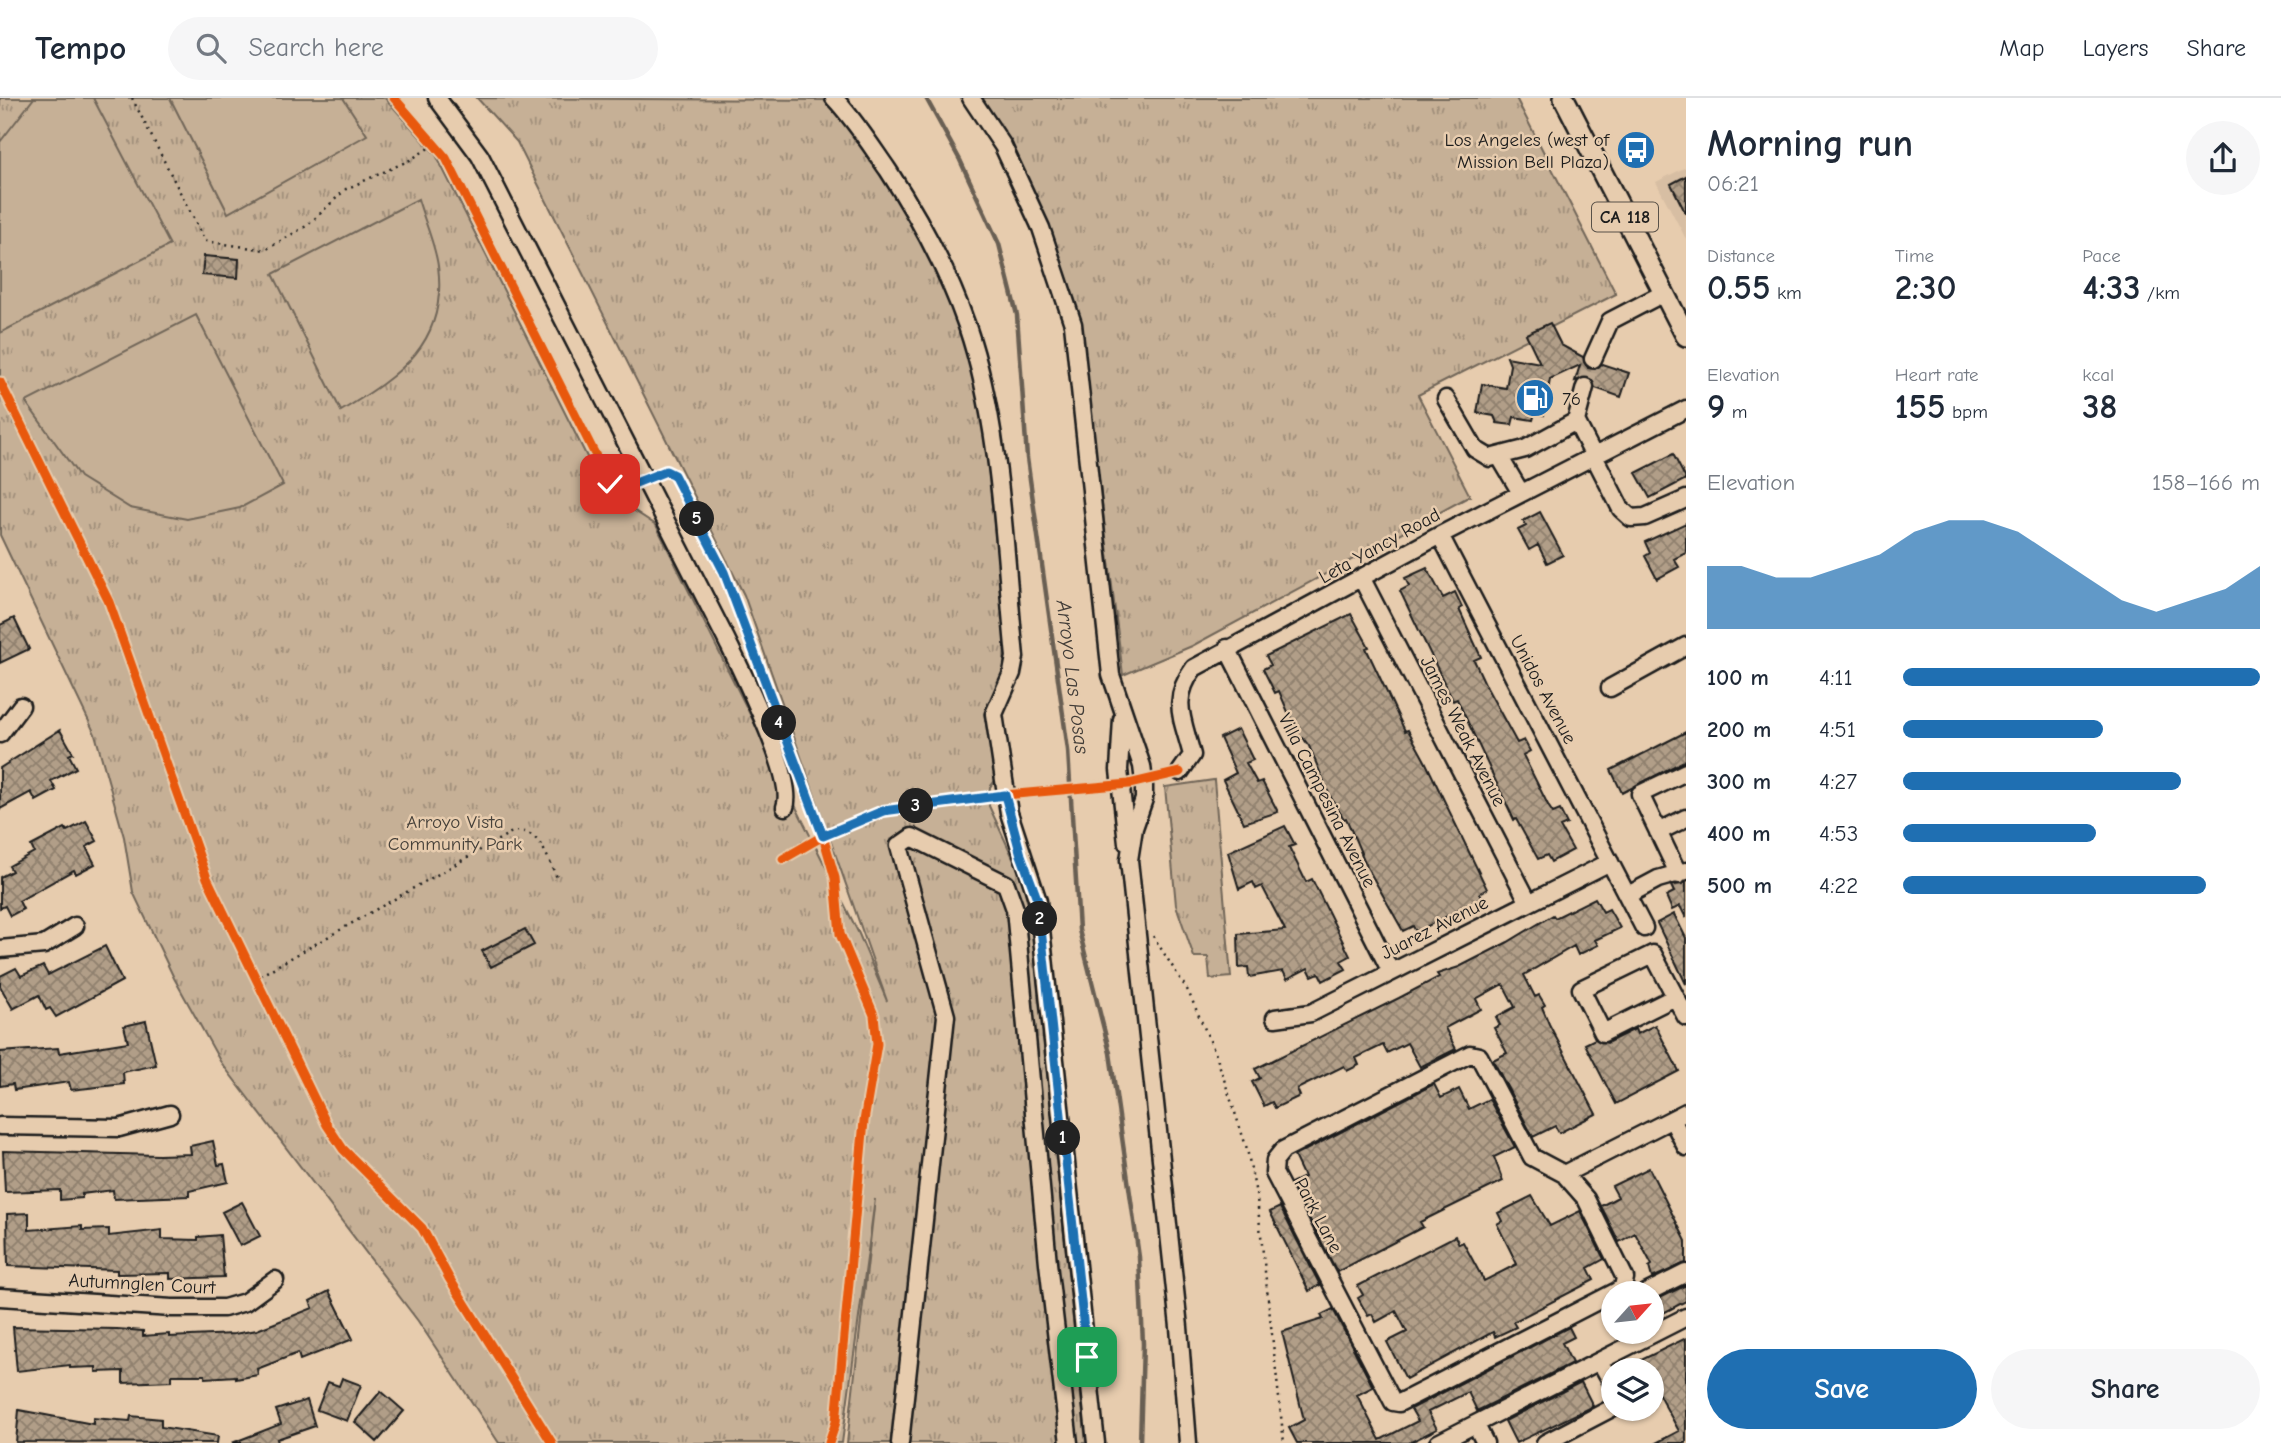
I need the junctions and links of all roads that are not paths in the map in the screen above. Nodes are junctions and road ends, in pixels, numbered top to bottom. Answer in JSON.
{"nodes":[{"id":1,"x":437,"y":98,"type":"edge"},
{"id":2,"x":834,"y":98,"type":"edge"},
{"id":3,"x":971,"y":98,"type":"edge"},
{"id":4,"x":1564,"y":98,"type":"edge"},
{"id":5,"x":1662,"y":294,"type":"junction"},
{"id":6,"x":1686,"y":336,"type":"edge"},
{"id":7,"x":1593,"y":359,"type":"tunnel mouth"},
{"id":8,"x":1585,"y":387,"type":"tunnel mouth"},
{"id":9,"x":1446,"y":400,"type":"dead end"},
{"id":10,"x":1686,"y":409,"type":"edge"},
{"id":11,"x":1576,"y":421,"type":"junction"},
{"id":12,"x":1499,"y":456,"type":"junction"},
{"id":13,"x":1594,"y":456,"type":"junction"},
{"id":14,"x":1521,"y":493,"type":"junction"},
{"id":15,"x":1686,"y":499,"type":"edge"},
{"id":16,"x":1440,"y":535,"type":"junction"},
{"id":17,"x":1362,"y":579,"type":"junction"},
{"id":18,"x":1686,"y":646,"type":"edge"},
{"id":19,"x":1227,"y":648,"type":"junction"},
{"id":20,"x":1610,"y":688,"type":"dead end"},
{"id":21,"x":21,"y":706,"type":"dead end"},
{"id":22,"x":1122,"y":709,"type":"junction"},
{"id":23,"x":0,"y":734,"type":"edge"},
{"id":24,"x":1180,"y":772,"type":"dead end"},
{"id":25,"x":1686,"y":772,"type":"edge"},
{"id":26,"x":785,"y":807,"type":"dead end"},
{"id":27,"x":1686,"y":818,"type":"edge"},
{"id":28,"x":1658,"y":832,"type":"junction"},
{"id":29,"x":1129,"y":860,"type":"junction"},
{"id":30,"x":1610,"y":862,"type":"junction"},
{"id":31,"x":1682,"y":873,"type":"edge"},
{"id":32,"x":1628,"y":895,"type":"junction"},
{"id":33,"x":1528,"y":903,"type":"junction"},
{"id":34,"x":75,"y":926,"type":"dead end"},
{"id":35,"x":1644,"y":928,"type":"dead end"},
{"id":36,"x":0,"y":949,"type":"edge"},
{"id":37,"x":1391,"y":972,"type":"junction"},
{"id":38,"x":1675,"y":997,"type":"junction"},
{"id":39,"x":1686,"y":1017,"type":"edge"},
{"id":40,"x":1275,"y":1018,"type":"dead end"},
{"id":41,"x":170,"y":1114,"type":"dead end"},
{"id":42,"x":1679,"y":1115,"type":"edge"},
{"id":43,"x":0,"y":1126,"type":"edge"},
{"id":44,"x":1686,"y":1147,"type":"edge"},
{"id":45,"x":1564,"y":1174,"type":"junction"},
{"id":46,"x":1686,"y":1273,"type":"edge"},
{"id":47,"x":275,"y":1280,"type":"dead end"},
{"id":48,"x":1624,"y":1281,"type":"edge"},
{"id":49,"x":1664,"y":1284,"type":"edge"},
{"id":50,"x":0,"y":1297,"type":"edge"},
{"id":51,"x":1601,"y":1298,"type":"edge"},
{"id":52,"x":1686,"y":1317,"type":"edge"},
{"id":53,"x":1600,"y":1360,"type":"joint"},
{"id":54,"x":1601,"y":1414,"type":"edge"},
{"id":55,"x":1476,"y":1425,"type":"junction"},
{"id":56,"x":900,"y":1443,"type":"edge"},
{"id":57,"x":1069,"y":1443,"type":"edge"},
{"id":58,"x":1096,"y":1443,"type":"edge"},
{"id":59,"x":1188,"y":1443,"type":"edge"},
{"id":60,"x":1438,"y":1443,"type":"edge"},
{"id":61,"x":1485,"y":1443,"type":"edge"},
{"id":62,"x":1545,"y":1443,"type":"edge"}],
"edges":[{"from":1,"to":26,"type":"street"},
{"from":2,"to":58,"type":"street"},
{"from":3,"to":22,"type":"street"},
{"from":4,"to":5,"type":"main road","number":"CA 118"},
{"from":5,"to":6,"type":"main road","number":"CA 118"},
{"from":5,"to":7,"type":"street"},
{"from":8,"to":11,"type":"street"},
{"from":9,"to":12,"type":"street"},
{"from":10,"to":13,"type":"street","name":"Leta Yancy Road"},
{"from":11,"to":12,"type":"street"},
{"from":11,"to":13,"type":"street"},
{"from":12,"to":14,"type":"street"},
{"from":13,"to":14,"type":"street","name":"Leta Yancy Road"},
{"from":13,"to":15,"type":"street"},
{"from":14,"to":16,"type":"street","name":"Leta Yancy Road"},
{"from":16,"to":17,"type":"street","name":"Leta Yancy Road"},
{"from":16,"to":30,"type":"street","name":"Unidos Avenue"},
{"from":17,"to":19,"type":"street","name":"Leta Yancy Road"},
{"from":17,"to":33,"type":"street","name":"James Weak Avenue"},
{"from":18,"to":20,"type":"street"},
{"from":19,"to":24,"type":"street","name":"Leta Yancy Road"},
{"from":19,"to":37,"type":"street","name":"Villa Campesina Avenue"},
{"from":21,"to":23,"type":"street"},
{"from":22,"to":29,"type":"street"},
{"from":22,"to":29,"type":"street"},
{"from":25,"to":28,"type":"street"},
{"from":27,"to":28,"type":"street"},
{"from":28,"to":31,"type":"street"},
{"from":29,"to":59,"type":"street"},
{"from":30,"to":32,"type":"street","name":"Unidos Avenue"},
{"from":30,"to":33,"type":"street","name":"Juarez Avenue"},
{"from":31,"to":32,"type":"street"},
{"from":32,"to":35,"type":"street","name":"Unidos Avenue"},
{"from":33,"to":37,"type":"street","name":"Juarez Avenue"},
{"from":34,"to":36,"type":"street"},
{"from":37,"to":40,"type":"street","name":"Juarez Avenue"},
{"from":38,"to":38,"type":"street"},
{"from":38,"to":39,"type":"street"},
{"from":41,"to":43,"type":"street"},
{"from":42,"to":44,"type":"street"},
{"from":42,"to":45,"type":"street"},
{"from":45,"to":48,"type":"street","name":"Park Lane"},
{"from":45,"to":51,"type":"street","name":"Park Lane"},
{"from":46,"to":49,"type":"street"},
{"from":47,"to":50,"type":"street","name":"Autumnglen Court"},
{"from":52,"to":53,"type":"street"},
{"from":53,"to":55,"type":"street"},
{"from":54,"to":62,"type":"street"},
{"from":55,"to":60,"type":"street"},
{"from":55,"to":61,"type":"street"},
{"from":56,"to":57,"type":"street"}]}
